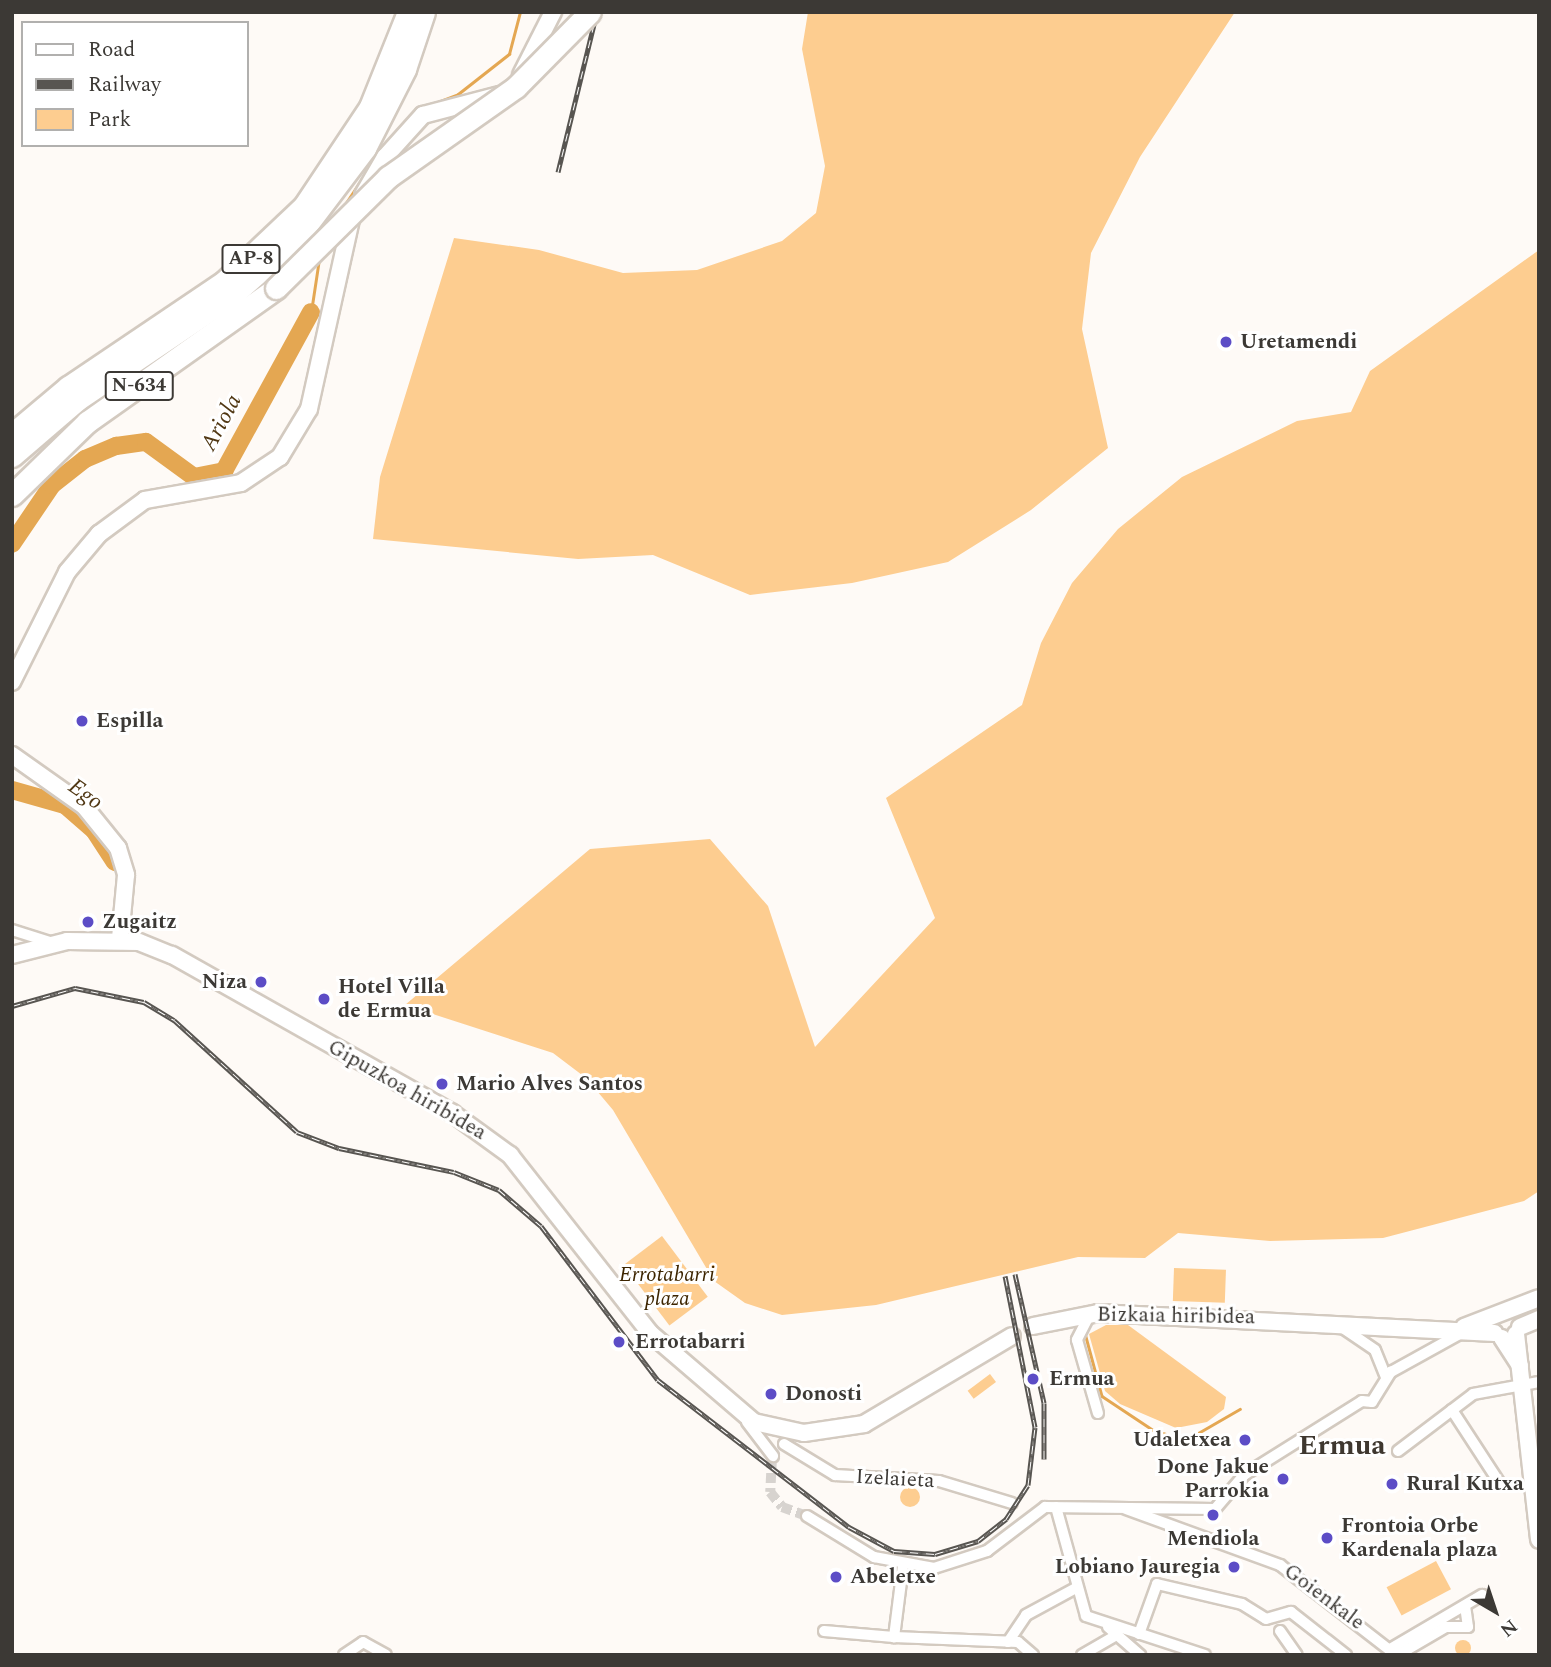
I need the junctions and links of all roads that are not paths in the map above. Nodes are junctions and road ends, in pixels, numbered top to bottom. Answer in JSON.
{"nodes":[{"id":1,"x":408,"y":12,"type":"edge"},
{"id":2,"x":424,"y":12,"type":"edge"},
{"id":3,"x":553,"y":12,"type":"edge"},
{"id":4,"x":590,"y":12,"type":"edge"},
{"id":5,"x":12,"y":434,"type":"edge"},
{"id":6,"x":12,"y":456,"type":"edge"},
{"id":7,"x":12,"y":495,"type":"edge"},
{"id":8,"x":12,"y":682,"type":"edge"},
{"id":9,"x":12,"y":755,"type":"edge"},
{"id":10,"x":12,"y":930,"type":"edge"},
{"id":11,"x":120,"y":939,"type":"junction"},
{"id":12,"x":56,"y":944,"type":"junction"},
{"id":13,"x":12,"y":956,"type":"edge"},
{"id":14,"x":1538,"y":1309,"type":"edge"},
{"id":15,"x":1090,"y":1314,"type":"junction"},
{"id":16,"x":1328,"y":1322,"type":"junction"},
{"id":17,"x":1033,"y":1326,"type":"dead end"},
{"id":18,"x":1511,"y":1326,"type":"junction"},
{"id":19,"x":1456,"y":1331,"type":"junction"},
{"id":20,"x":1012,"y":1336,"type":"dead end"},
{"id":21,"x":1386,"y":1377,"type":"junction"},
{"id":22,"x":1539,"y":1382,"type":"edge"},
{"id":23,"x":1521,"y":1385,"type":"junction"},
{"id":24,"x":1452,"y":1410,"type":"junction"},
{"id":25,"x":736,"y":1411,"type":"junction"},
{"id":26,"x":1098,"y":1413,"type":"dead end"},
{"id":27,"x":804,"y":1433,"type":"junction"},
{"id":28,"x":784,"y":1444,"type":"junction"},
{"id":29,"x":1398,"y":1451,"type":"dead end"},
{"id":30,"x":771,"y":1455,"type":"junction"},
{"id":31,"x":1499,"y":1482,"type":"dead end"},
{"id":32,"x":1012,"y":1503,"type":"dead end"},
{"id":33,"x":1535,"y":1506,"type":"edge"},
{"id":34,"x":1056,"y":1507,"type":"junction"},
{"id":35,"x":1126,"y":1509,"type":"junction"},
{"id":36,"x":807,"y":1516,"type":"tunnel mouth"},
{"id":37,"x":1539,"y":1540,"type":"edge"},
{"id":38,"x":903,"y":1566,"type":"junction"},
{"id":39,"x":1076,"y":1588,"type":"junction"},
{"id":40,"x":1482,"y":1595,"type":"dead end"},
{"id":41,"x":1465,"y":1606,"type":"junction"},
{"id":42,"x":1280,"y":1625,"type":"junction"},
{"id":43,"x":824,"y":1631,"type":"dead end"},
{"id":44,"x":1121,"y":1634,"type":"junction"},
{"id":45,"x":1139,"y":1634,"type":"junction"},
{"id":46,"x":894,"y":1637,"type":"junction"},
{"id":47,"x":1008,"y":1642,"type":"junction"},
{"id":48,"x":1395,"y":1653,"type":"edge"},
{"id":49,"x":344,"y":1655,"type":"edge"},
{"id":50,"x":386,"y":1655,"type":"edge"},
{"id":51,"x":1033,"y":1655,"type":"edge"},
{"id":52,"x":1082,"y":1655,"type":"edge"},
{"id":53,"x":1140,"y":1655,"type":"edge"},
{"id":54,"x":1205,"y":1655,"type":"edge"},
{"id":55,"x":1297,"y":1655,"type":"edge"},
{"id":56,"x":1346,"y":1655,"type":"edge"}],
"edges":[{"from":1,"to":5,"type":"highway","number":"AP-8"},
{"from":2,"to":6,"type":"highway","number":"AP-8"},
{"from":3,"to":8,"type":"street"},
{"from":4,"to":7,"type":"highway","number":"N-634","bridge":true},
{"from":9,"to":11,"type":"street"},
{"from":10,"to":12,"type":"street"},
{"from":11,"to":12,"type":"street","name":"Gipuzkoa hiribidea"},
{"from":11,"to":25,"type":"street","name":"Gipuzkoa hiribidea"},
{"from":12,"to":13,"type":"street","name":"Gipuzkoa hiribidea"},
{"from":14,"to":18,"type":"street"},
{"from":15,"to":16,"type":"street","name":"Bizkaia hiribidea"},
{"from":15,"to":17,"type":"street","name":"Bizkaia hiribidea"},
{"from":15,"to":26,"type":"street"},
{"from":16,"to":19,"type":"street","name":"Bizkaia hiribidea"},
{"from":16,"to":21,"type":"street"},
{"from":18,"to":19,"type":"street","name":"Bizkaia hiribidea"},
{"from":18,"to":19,"type":"street"},
{"from":18,"to":23,"type":"street"},
{"from":19,"to":21,"type":"street"},
{"from":20,"to":27,"type":"street","name":"Gipuzkoa hiribidea"},
{"from":21,"to":35,"type":"street"},
{"from":22,"to":23,"type":"street"},
{"from":23,"to":24,"type":"street"},
{"from":23,"to":33,"type":"street"},
{"from":24,"to":29,"type":"street"},
{"from":24,"to":31,"type":"street"},
{"from":25,"to":27,"type":"street","name":"Gipuzkoa hiribidea"},
{"from":25,"to":30,"type":"street"},
{"from":27,"to":28,"type":"street"},
{"from":27,"to":30,"type":"street"},
{"from":28,"to":30,"type":"street"},
{"from":28,"to":32,"type":"street","name":"Izelaieta"},
{"from":33,"to":37,"type":"street"},
{"from":34,"to":35,"type":"street"},
{"from":34,"to":38,"type":"street"},
{"from":34,"to":39,"type":"street"},
{"from":35,"to":48,"type":"street","name":"Goienkale"},
{"from":36,"to":38,"type":"street"},
{"from":38,"to":46,"type":"street"},
{"from":39,"to":44,"type":"street"},
{"from":39,"to":47,"type":"street"},
{"from":40,"to":41,"type":"street"},
{"from":41,"to":48,"type":"street"},
{"from":41,"to":48,"type":"street"},
{"from":42,"to":45,"type":"street"},
{"from":42,"to":55,"type":"street"},
{"from":42,"to":56,"type":"street"},
{"from":43,"to":46,"type":"street"},
{"from":44,"to":45,"type":"street"},
{"from":44,"to":52,"type":"street"},
{"from":44,"to":53,"type":"street"},
{"from":45,"to":54,"type":"street"},
{"from":46,"to":47,"type":"street"},
{"from":47,"to":51,"type":"street"},
{"from":49,"to":50,"type":"street"}]}
